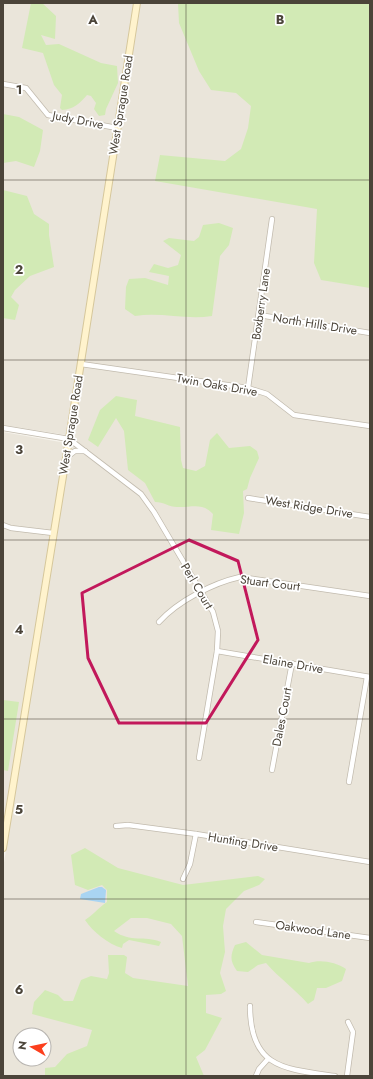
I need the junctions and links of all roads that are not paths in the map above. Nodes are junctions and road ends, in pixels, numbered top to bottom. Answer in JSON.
{"nodes":[{"id":1,"x":137,"y":3,"type":"edge"},
{"id":2,"x":3,"y":84,"type":"edge"},
{"id":3,"x":117,"y":128,"type":"junction"},
{"id":4,"x":272,"y":219,"type":"dead end"},
{"id":5,"x":259,"y":316,"type":"junction"},
{"id":6,"x":370,"y":333,"type":"edge"},
{"id":7,"x":81,"y":364,"type":"junction"},
{"id":8,"x":248,"y":388,"type":"junction"},
{"id":9,"x":370,"y":426,"type":"edge"},
{"id":10,"x":3,"y":428,"type":"edge"},
{"id":11,"x":69,"y":438,"type":"junction"},
{"id":12,"x":86,"y":450,"type":"junction"},
{"id":13,"x":66,"y":458,"type":"junction"},
{"id":14,"x":248,"y":498,"type":"dead end"},
{"id":15,"x":370,"y":517,"type":"edge"},
{"id":16,"x":3,"y":525,"type":"edge"},
{"id":17,"x":53,"y":533,"type":"junction"},
{"id":18,"x":200,"y":592,"type":"junction"},
{"id":19,"x":370,"y":596,"type":"edge"},
{"id":20,"x":159,"y":622,"type":"dead end"},
{"id":21,"x":217,"y":651,"type":"junction"},
{"id":22,"x":292,"y":663,"type":"junction"},
{"id":23,"x":368,"y":677,"type":"edge"},
{"id":24,"x":199,"y":758,"type":"dead end"},
{"id":25,"x":272,"y":770,"type":"dead end"},
{"id":26,"x":349,"y":782,"type":"dead end"},
{"id":27,"x":116,"y":826,"type":"dead end"},
{"id":28,"x":196,"y":834,"type":"junction"},
{"id":29,"x":3,"y":848,"type":"edge"},
{"id":30,"x":370,"y":862,"type":"edge"},
{"id":31,"x":183,"y":879,"type":"dead end"},
{"id":32,"x":256,"y":922,"type":"dead end"},
{"id":33,"x":370,"y":938,"type":"edge"},
{"id":34,"x":250,"y":1006,"type":"dead end"},
{"id":35,"x":348,"y":1022,"type":"dead end"},
{"id":36,"x":268,"y":1060,"type":"junction"},
{"id":37,"x":256,"y":1076,"type":"edge"},
{"id":38,"x":335,"y":1076,"type":"edge"},
{"id":39,"x":347,"y":1076,"type":"edge"}],
"edges":[{"from":1,"to":3,"type":"street","name":"West Sprague Road"},
{"from":2,"to":3,"type":"street","name":"Judy Drive"},
{"from":3,"to":7,"type":"street","name":"West Sprague Road"},
{"from":4,"to":5,"type":"street","name":"Boxberry Lane"},
{"from":5,"to":6,"type":"street","name":"North Hills Drive"},
{"from":5,"to":8,"type":"street","name":"Boxberry Lane"},
{"from":7,"to":8,"type":"street","name":"Twin Oaks Drive"},
{"from":7,"to":11,"type":"street","name":"West Sprague Road"},
{"from":8,"to":9,"type":"street","name":"Twin Oaks Drive"},
{"from":10,"to":11,"type":"street"},
{"from":11,"to":12,"type":"street","name":"Perl Court"},
{"from":11,"to":13,"type":"street","name":"West Sprague Road"},
{"from":12,"to":13,"type":"street"},
{"from":12,"to":18,"type":"street","name":"Perl Court"},
{"from":13,"to":17,"type":"street","name":"West Sprague Road"},
{"from":14,"to":15,"type":"street","name":"West Ridge Drive"},
{"from":16,"to":17,"type":"street"},
{"from":17,"to":29,"type":"street","name":"West Sprague Road"},
{"from":18,"to":19,"type":"street","name":"Stuart Court"},
{"from":18,"to":20,"type":"street","name":"Stuart Court"},
{"from":18,"to":21,"type":"street","name":"Perl Court"},
{"from":21,"to":22,"type":"street","name":"Elaine Drive"},
{"from":21,"to":24,"type":"street","name":"Perl Court"},
{"from":22,"to":23,"type":"street","name":"Elaine Drive"},
{"from":22,"to":25,"type":"street","name":"Dales Court"},
{"from":23,"to":26,"type":"street"},
{"from":27,"to":28,"type":"street","name":"Hunting Drive"},
{"from":28,"to":30,"type":"street","name":"Hunting Drive"},
{"from":28,"to":31,"type":"street"},
{"from":32,"to":33,"type":"street","name":"Oakwood Lane"},
{"from":34,"to":36,"type":"street"},
{"from":35,"to":39,"type":"street"},
{"from":36,"to":37,"type":"street"},
{"from":36,"to":38,"type":"street"}]}
